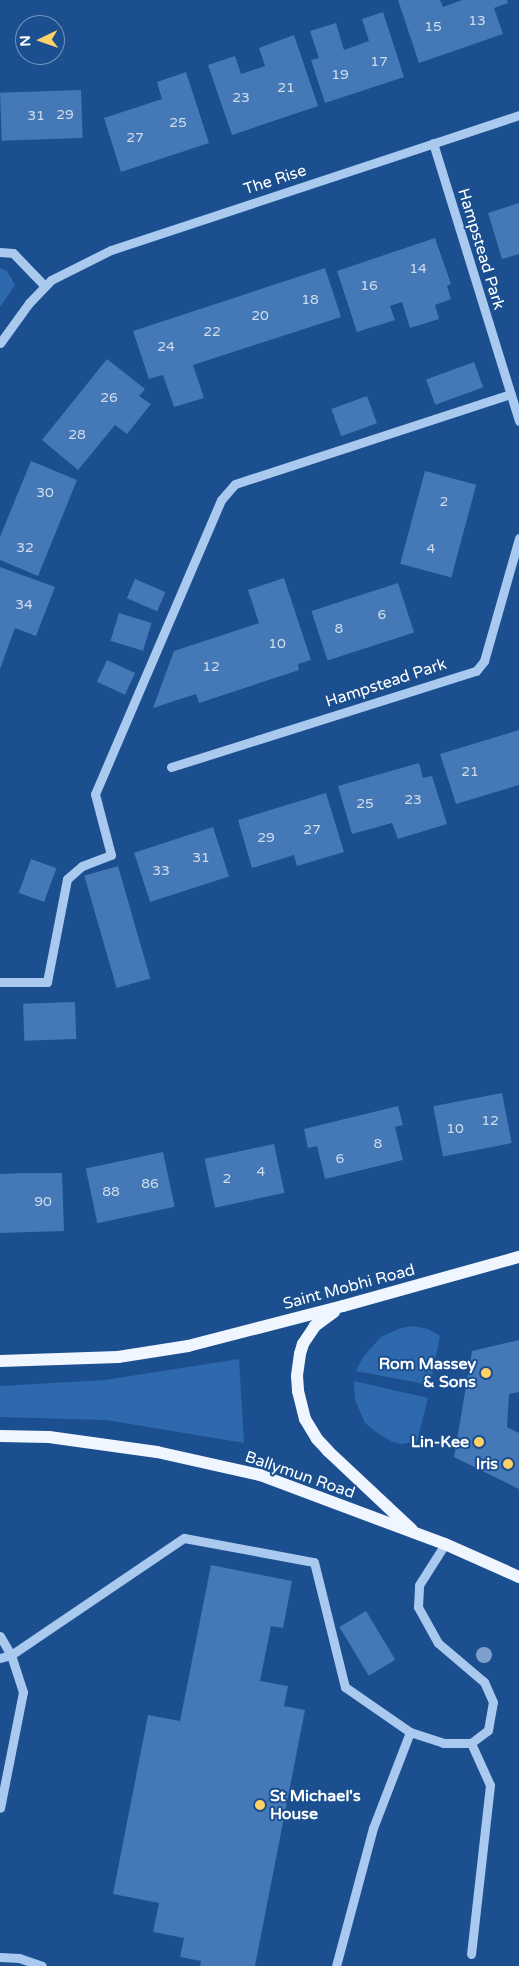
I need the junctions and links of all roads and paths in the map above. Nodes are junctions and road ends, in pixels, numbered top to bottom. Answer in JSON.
{"nodes":[{"id":1,"x":519,"y":115,"type":"edge"},
{"id":2,"x":433,"y":143,"type":"junction"},
{"id":3,"x":0,"y":252,"type":"edge"},
{"id":4,"x":45,"y":286,"type":"junction"},
{"id":5,"x":0,"y":343,"type":"edge"},
{"id":6,"x":510,"y":394,"type":"junction"},
{"id":7,"x":519,"y":421,"type":"edge"},
{"id":8,"x":519,"y":538,"type":"edge"},
{"id":9,"x":171,"y":767,"type":"dead end"},
{"id":10,"x":0,"y":982,"type":"edge"},
{"id":11,"x":519,"y":1256,"type":"edge"},
{"id":12,"x":343,"y":1306,"type":"junction"},
{"id":13,"x":0,"y":1362,"type":"edge"},
{"id":14,"x":0,"y":1436,"type":"edge"},
{"id":15,"x":416,"y":1534,"type":"junction"},
{"id":16,"x":446,"y":1544,"type":"junction"},
{"id":17,"x":519,"y":1577,"type":"edge"},
{"id":18,"x":0,"y":1636,"type":"edge"},
{"id":19,"x":11,"y":1655,"type":"junction"},
{"id":20,"x":0,"y":1658,"type":"edge"},
{"id":21,"x":410,"y":1732,"type":"junction"},
{"id":22,"x":471,"y":1743,"type":"junction"},
{"id":23,"x":0,"y":1808,"type":"edge"},
{"id":24,"x":471,"y":1954,"type":"dead end"},
{"id":25,"x":0,"y":1957,"type":"edge"},
{"id":26,"x":42,"y":1966,"type":"edge"},
{"id":27,"x":336,"y":1966,"type":"edge"}],
"edges":[{"from":1,"to":2,"type":"street","name":"The Rise"},
{"from":2,"to":4,"type":"street","name":"The Rise"},
{"from":2,"to":6,"type":"street","name":"Hampstead Park"},
{"from":3,"to":4,"type":"street"},
{"from":4,"to":5,"type":"street","name":"The Rise"},
{"from":6,"to":7,"type":"street","name":"Hampstead Park"},
{"from":6,"to":10,"type":"street"},
{"from":8,"to":9,"type":"street","name":"Hampstead Park"},
{"from":11,"to":12,"type":"main road","name":"Saint Mobhi Road"},
{"from":12,"to":13,"type":"main road","name":"Saint Mobhi Road"},
{"from":12,"to":15,"type":"main road"},
{"from":14,"to":15,"type":"main road","name":"Ballymun Road"},
{"from":15,"to":16,"type":"main road","name":"Ballymun Road"},
{"from":16,"to":17,"type":"main road","name":"Ballymun Road"},
{"from":16,"to":22,"type":"street"},
{"from":18,"to":19,"type":"street"},
{"from":19,"to":20,"type":"street"},
{"from":19,"to":21,"type":"street"},
{"from":19,"to":23,"type":"street"},
{"from":21,"to":22,"type":"street"},
{"from":21,"to":27,"type":"street"},
{"from":22,"to":24,"type":"street"},
{"from":25,"to":26,"type":"street"}]}
